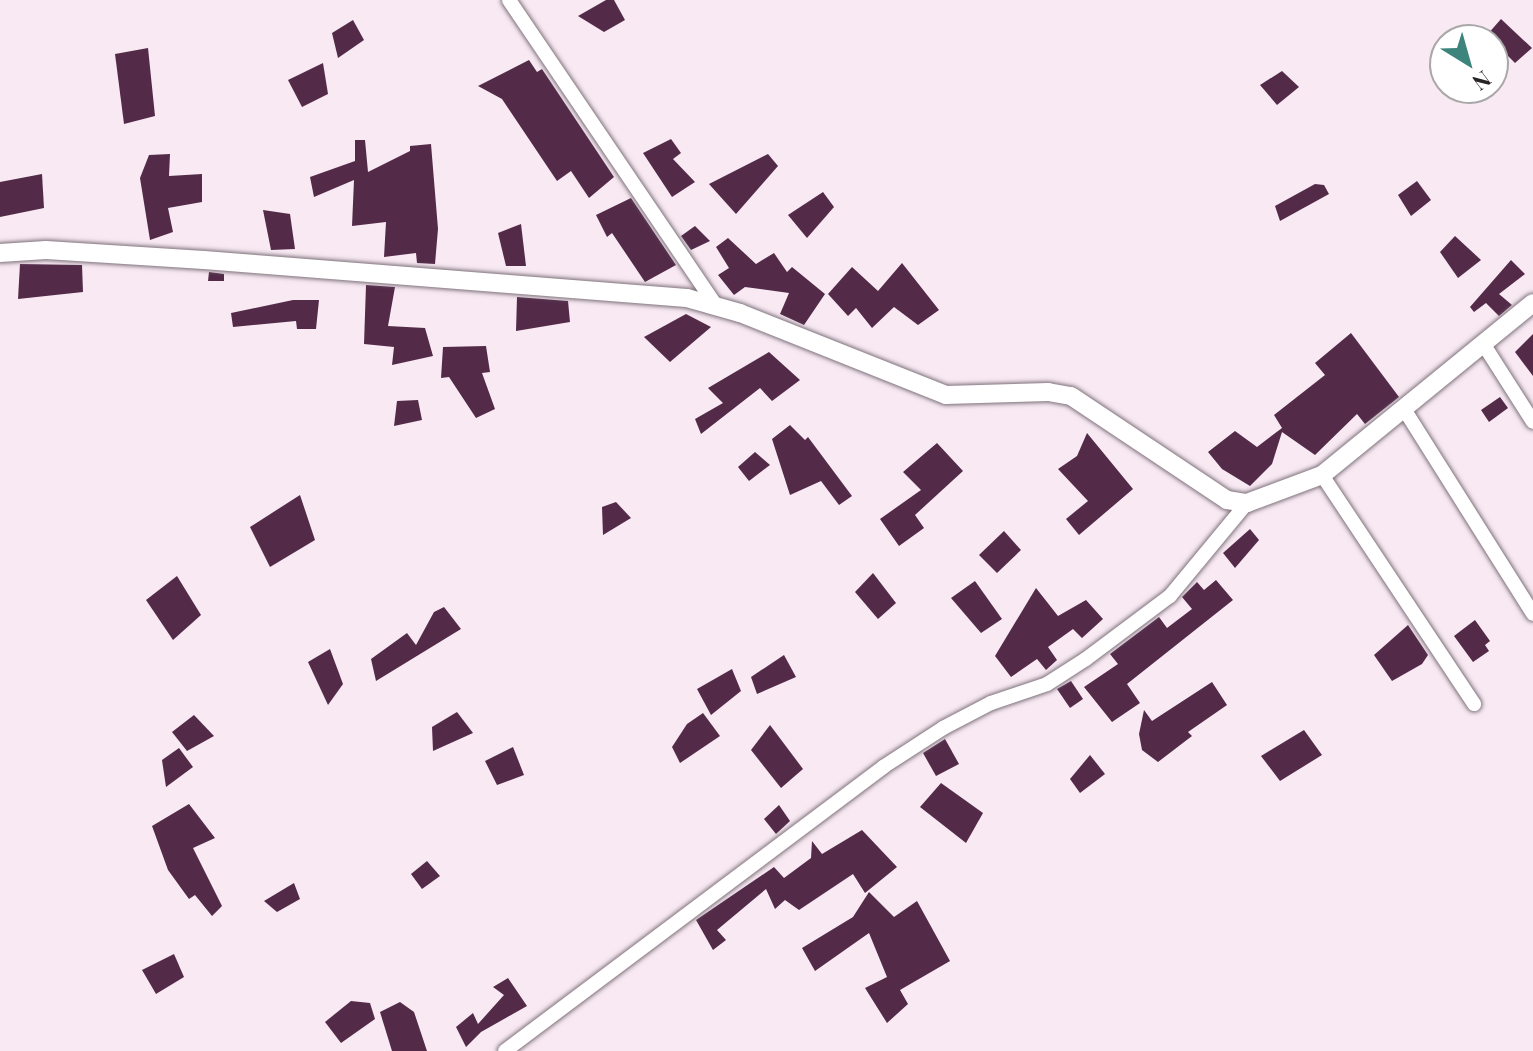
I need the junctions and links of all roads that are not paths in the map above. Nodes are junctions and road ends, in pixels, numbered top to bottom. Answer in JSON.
{"nodes":[{"id":1,"x":509,"y":0,"type":"edge"},
{"id":2,"x":0,"y":253,"type":"edge"},
{"id":3,"x":1533,"y":303,"type":"edge"},
{"id":4,"x":717,"y":307,"type":"junction"},
{"id":5,"x":1484,"y":345,"type":"junction"},
{"id":6,"x":1404,"y":409,"type":"junction"},
{"id":7,"x":1533,"y":422,"type":"edge"},
{"id":8,"x":1322,"y":475,"type":"junction"},
{"id":9,"x":1247,"y":503,"type":"junction"},
{"id":10,"x":1533,"y":614,"type":"edge"},
{"id":11,"x":1474,"y":704,"type":"dead end"},
{"id":12,"x":505,"y":1051,"type":"edge"}],
"edges":[{"from":1,"to":4,"type":"street"},
{"from":2,"to":4,"type":"street"},
{"from":3,"to":5,"type":"street"},
{"from":4,"to":9,"type":"street"},
{"from":5,"to":6,"type":"street"},
{"from":5,"to":7,"type":"street"},
{"from":6,"to":8,"type":"street"},
{"from":6,"to":10,"type":"street"},
{"from":8,"to":9,"type":"street"},
{"from":8,"to":11,"type":"street"},
{"from":9,"to":12,"type":"street"}]}
